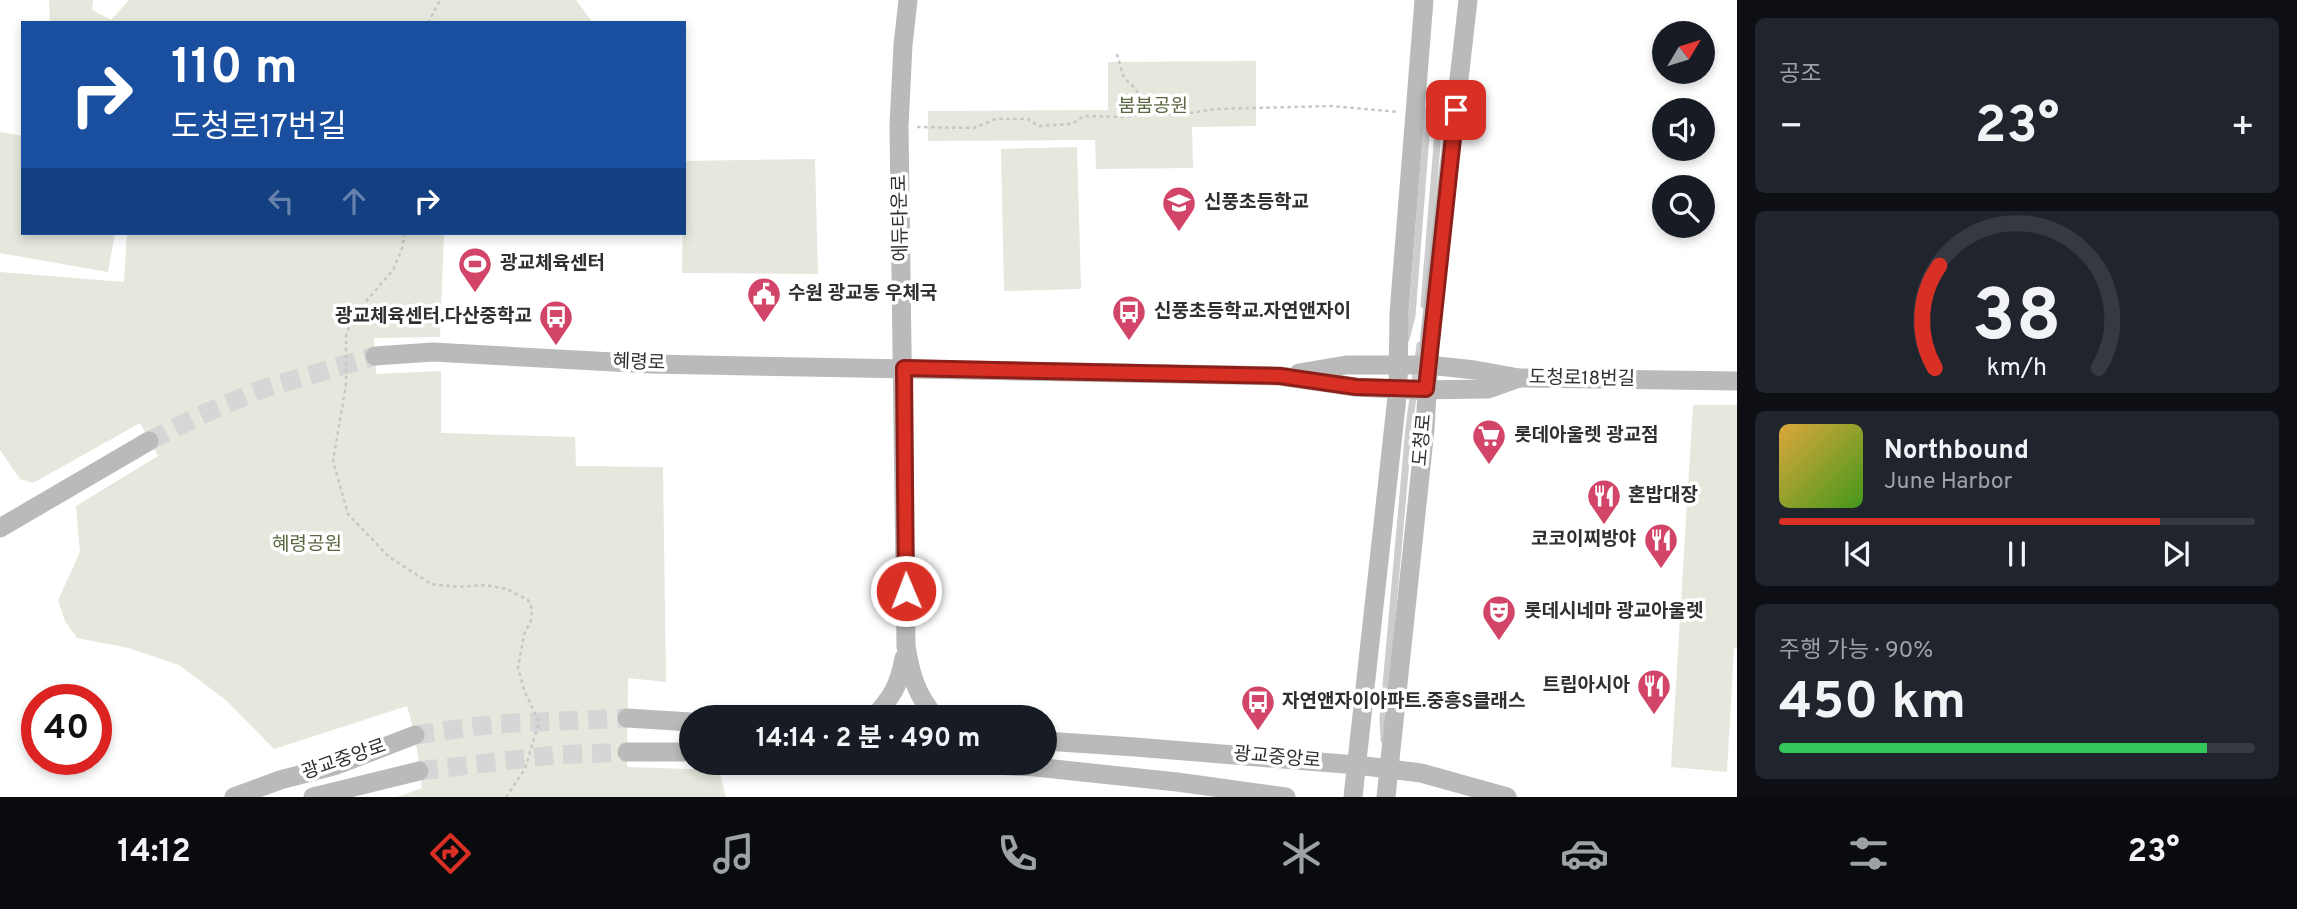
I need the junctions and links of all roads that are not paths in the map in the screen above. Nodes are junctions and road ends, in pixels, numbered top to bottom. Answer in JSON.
{"nodes":[{"id":1,"x":908,"y":0,"type":"edge"},
{"id":2,"x":1424,"y":0,"type":"edge"},
{"id":3,"x":1468,"y":0,"type":"edge"},
{"id":4,"x":1440,"y":108,"type":"dead end"},
{"id":5,"x":1428,"y":110,"type":"dead end"},
{"id":6,"x":1423,"y":315,"type":"dead end"},
{"id":7,"x":1422,"y":326,"type":"dead end"},
{"id":8,"x":375,"y":356,"type":"tunnel mouth"},
{"id":9,"x":1415,"y":365,"type":"junction"},
{"id":10,"x":904,"y":368,"type":"junction"},
{"id":11,"x":1280,"y":376,"type":"junction"},
{"id":12,"x":1519,"y":378,"type":"junction"},
{"id":13,"x":1737,"y":381,"type":"edge"},
{"id":14,"x":1413,"y":389,"type":"junction"},
{"id":15,"x":149,"y":441,"type":"tunnel mouth"},
{"id":16,"x":0,"y":528,"type":"edge"},
{"id":17,"x":906,"y":646,"type":"junction"},
{"id":18,"x":885,"y":705,"type":"edge"},
{"id":19,"x":925,"y":705,"type":"edge"},
{"id":20,"x":627,"y":718,"type":"tunnel mouth"},
{"id":21,"x":679,"y":721,"type":"edge"},
{"id":22,"x":415,"y":735,"type":"tunnel mouth"},
{"id":23,"x":1057,"y":742,"type":"edge"},
{"id":24,"x":627,"y":752,"type":"tunnel mouth"},
{"id":25,"x":679,"y":752,"type":"edge"},
{"id":26,"x":1357,"y":765,"type":"junction"},
{"id":27,"x":1057,"y":769,"type":"edge"},
{"id":28,"x":1388,"y":769,"type":"junction"},
{"id":29,"x":419,"y":771,"type":"tunnel mouth"},
{"id":30,"x":234,"y":797,"type":"edge"},
{"id":31,"x":313,"y":797,"type":"edge"},
{"id":32,"x":1286,"y":797,"type":"edge"},
{"id":33,"x":1353,"y":797,"type":"edge"},
{"id":34,"x":1386,"y":797,"type":"edge"},
{"id":35,"x":1507,"y":797,"type":"edge"}],
"edges":[{"from":1,"to":10,"type":"main road","name":"에듀타운로"},
{"from":2,"to":9,"type":"main road","name":"도청로"},
{"from":3,"to":9,"type":"main road","name":"도청로"},
{"from":4,"to":6,"type":"lane"},
{"from":5,"to":9,"type":"lane"},
{"from":7,"to":9,"type":"lane"},
{"from":8,"to":10,"type":"main road","name":"혜령로"},
{"from":9,"to":11,"type":"main road","name":"도청로18번길"},
{"from":9,"to":12,"type":"main road","name":"도청로18번길"},
{"from":9,"to":14,"type":"main road","name":"도청로"},
{"from":9,"to":14,"type":"main road"},
{"from":10,"to":11,"type":"main road","name":"혜령로"},
{"from":10,"to":17,"type":"main road","name":"에듀타운로"},
{"from":11,"to":14,"type":"main road"},
{"from":12,"to":13,"type":"main road","name":"도청로18번길"},
{"from":12,"to":14,"type":"main road"},
{"from":14,"to":26,"type":"main road"},
{"from":14,"to":28,"type":"main road","name":"도청로"},
{"from":15,"to":16,"type":"main road"},
{"from":17,"to":18,"type":"main road"},
{"from":17,"to":19,"type":"main road"},
{"from":20,"to":21,"type":"main road"},
{"from":22,"to":30,"type":"main road","name":"광교중앙로"},
{"from":23,"to":26,"type":"main road","name":"광교중앙로"},
{"from":24,"to":25,"type":"main road"},
{"from":26,"to":28,"type":"main road","name":"광교중앙로"},
{"from":26,"to":33,"type":"main road"},
{"from":27,"to":32,"type":"main road","name":"광교중앙로"},
{"from":28,"to":34,"type":"main road","name":"도청로"},
{"from":28,"to":35,"type":"main road","name":"광교중앙로"},
{"from":29,"to":31,"type":"main road","name":"광교중앙로"}]}
